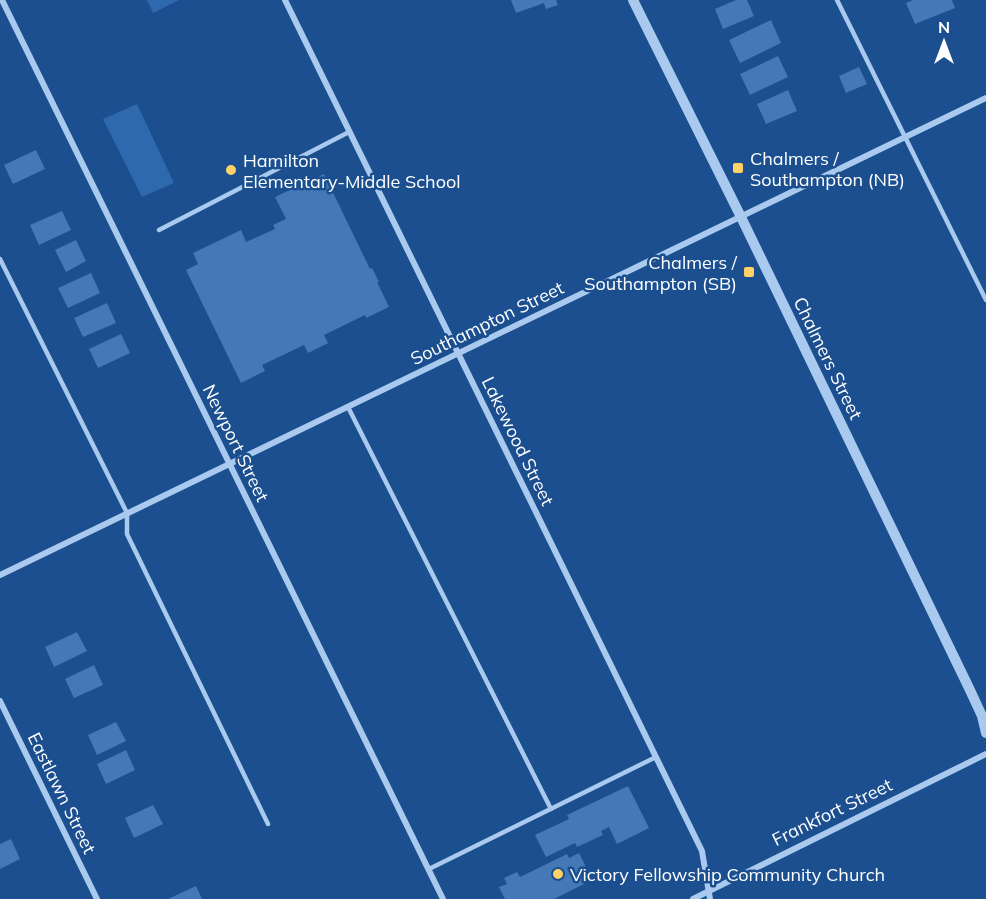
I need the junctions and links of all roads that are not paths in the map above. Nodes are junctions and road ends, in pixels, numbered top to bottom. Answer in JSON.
{"nodes":[{"id":1,"x":2,"y":0,"type":"edge"},
{"id":2,"x":285,"y":0,"type":"edge"},
{"id":3,"x":633,"y":0,"type":"edge"},
{"id":4,"x":837,"y":0,"type":"edge"},
{"id":5,"x":986,"y":98,"type":"edge"},
{"id":6,"x":349,"y":132,"type":"junction"},
{"id":7,"x":906,"y":137,"type":"junction"},
{"id":8,"x":741,"y":217,"type":"junction"},
{"id":9,"x":159,"y":230,"type":"dead end"},
{"id":10,"x":0,"y":258,"type":"edge"},
{"id":11,"x":986,"y":300,"type":"edge"},
{"id":12,"x":458,"y":354,"type":"junction"},
{"id":13,"x":348,"y":407,"type":"junction"},
{"id":14,"x":230,"y":464,"type":"junction"},
{"id":15,"x":127,"y":513,"type":"junction"},
{"id":16,"x":0,"y":575,"type":"edge"},
{"id":17,"x":0,"y":701,"type":"edge"},
{"id":18,"x":986,"y":733,"type":"edge"},
{"id":19,"x":986,"y":754,"type":"edge"},
{"id":20,"x":656,"y":757,"type":"junction"},
{"id":21,"x":551,"y":809,"type":"junction"},
{"id":22,"x":268,"y":824,"type":"dead end"},
{"id":23,"x":429,"y":869,"type":"junction"},
{"id":24,"x":709,"y":890,"type":"junction"},
{"id":25,"x":97,"y":899,"type":"edge"},
{"id":26,"x":443,"y":899,"type":"edge"},
{"id":27,"x":693,"y":899,"type":"edge"},
{"id":28,"x":710,"y":899,"type":"edge"}],
"edges":[{"from":1,"to":14,"type":"street","name":"Newport Street"},
{"from":2,"to":6,"type":"street","name":"Lakewood Street"},
{"from":3,"to":8,"type":"street","name":"Chalmers Street"},
{"from":4,"to":7,"type":"lane"},
{"from":5,"to":7,"type":"street","name":"Southampton Street"},
{"from":6,"to":9,"type":"lane"},
{"from":6,"to":12,"type":"street","name":"Lakewood Street"},
{"from":7,"to":8,"type":"street","name":"Southampton Street"},
{"from":7,"to":11,"type":"lane"},
{"from":8,"to":12,"type":"street","name":"Southampton Street"},
{"from":8,"to":18,"type":"street","name":"Chalmers Street"},
{"from":10,"to":15,"type":"lane"},
{"from":12,"to":13,"type":"street","name":"Southampton Street"},
{"from":12,"to":20,"type":"street","name":"Lakewood Street"},
{"from":13,"to":14,"type":"street","name":"Southampton Street"},
{"from":13,"to":21,"type":"lane"},
{"from":14,"to":15,"type":"street","name":"Southampton Street"},
{"from":14,"to":23,"type":"street","name":"Newport Street"},
{"from":15,"to":16,"type":"street","name":"Southampton Street"},
{"from":15,"to":22,"type":"lane"},
{"from":17,"to":25,"type":"street","name":"Eastlawn Street"},
{"from":19,"to":24,"type":"street","name":"Frankfort Street"},
{"from":20,"to":21,"type":"lane"},
{"from":20,"to":24,"type":"street","name":"Lakewood Street"},
{"from":21,"to":23,"type":"lane"},
{"from":23,"to":26,"type":"street","name":"Newport Street"},
{"from":24,"to":27,"type":"street","name":"Frankfort Street"},
{"from":24,"to":28,"type":"street","name":"Lakewood Street"}]}
